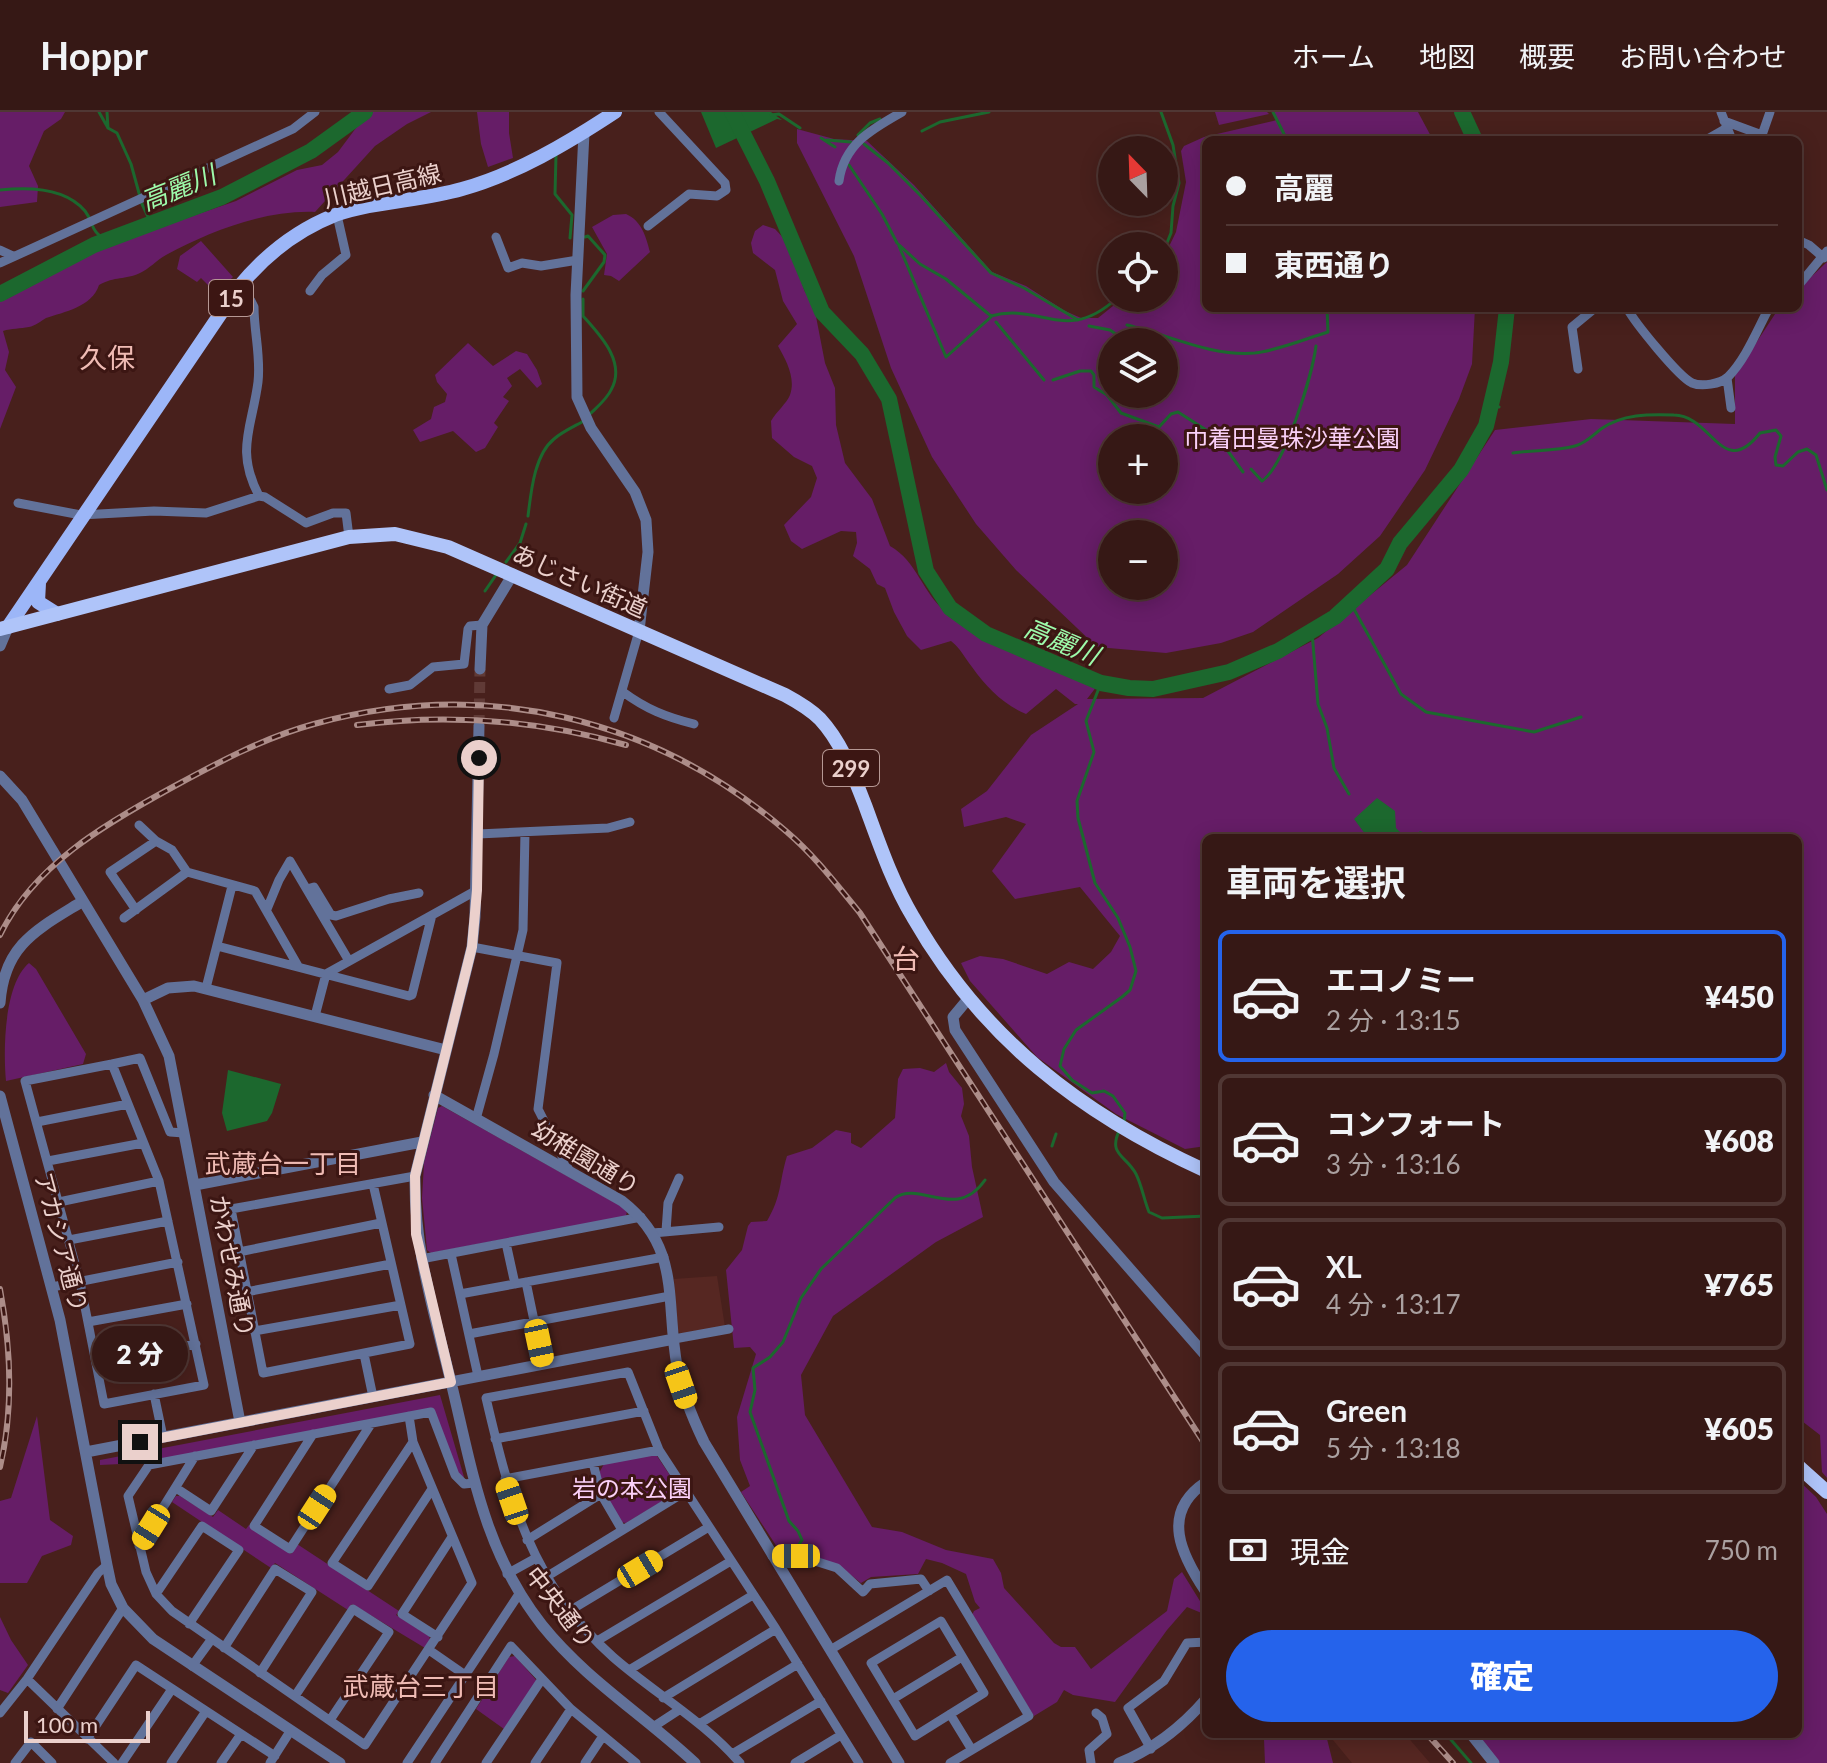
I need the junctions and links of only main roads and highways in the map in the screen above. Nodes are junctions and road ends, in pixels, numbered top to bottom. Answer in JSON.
{"nodes":[{"id":1,"x":615,"y":112,"type":"edge"},
{"id":2,"x":40,"y":579,"type":"junction"},
{"id":3,"x":57,"y":614,"type":"junction"},
{"id":4,"x":4,"y":628,"type":"edge"},
{"id":5,"x":1202,"y":1169,"type":"edge"},
{"id":6,"x":1802,"y":1470,"type":"edge"},
{"id":7,"x":1827,"y":1492,"type":"edge"}],
"edges":[{"from":1,"to":2,"type":"main road","name":"川越日高線","number":"15"},
{"from":2,"to":3,"type":"main road"},
{"from":2,"to":4,"type":"main road","name":"川越日高線","number":"15"},
{"from":3,"to":4,"type":"highway","name":"あじさい街道","number":"299"},
{"from":3,"to":5,"type":"highway","name":"あじさい街道","number":"299"},
{"from":6,"to":7,"type":"highway"}]}
